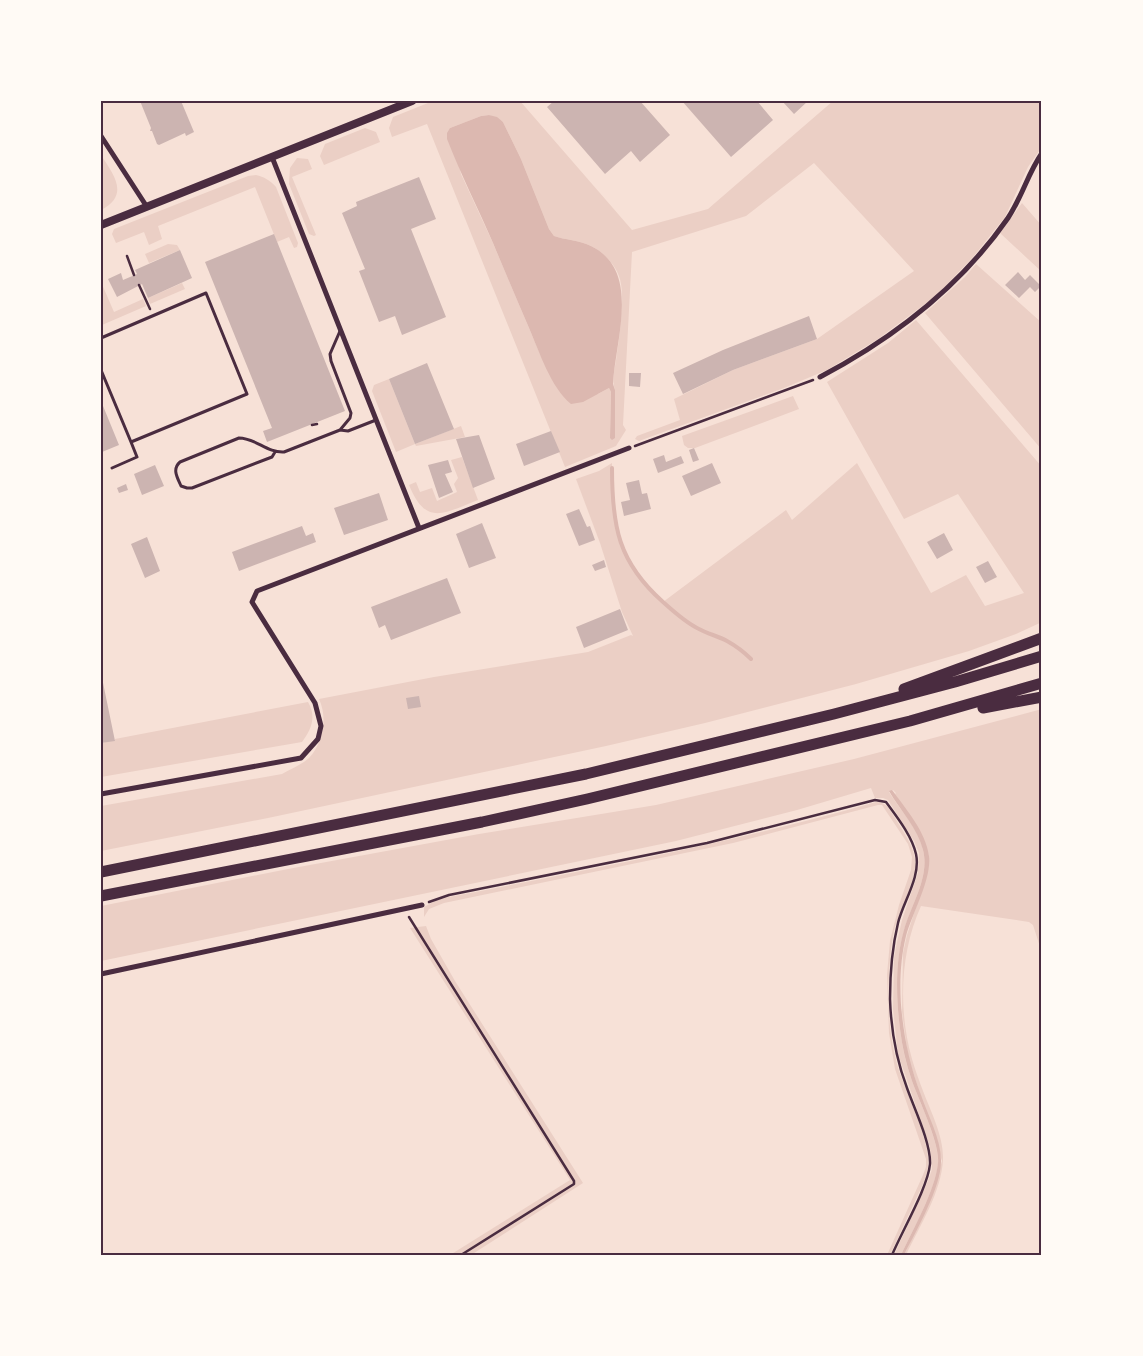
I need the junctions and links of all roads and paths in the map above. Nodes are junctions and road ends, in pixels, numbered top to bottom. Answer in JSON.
{"nodes":[{"id":1,"x":412,"y":101,"type":"edge"},
{"id":2,"x":101,"y":136,"type":"edge"},
{"id":3,"x":1042,"y":153,"type":"edge"},
{"id":4,"x":272,"y":157,"type":"junction"},
{"id":5,"x":147,"y":207,"type":"junction"},
{"id":6,"x":101,"y":225,"type":"edge"},
{"id":7,"x":127,"y":256,"type":"dead end"},
{"id":8,"x":134,"y":275,"type":"dead end"},
{"id":9,"x":140,"y":285,"type":"dead end"},
{"id":10,"x":153,"y":316,"type":"junction"},
{"id":11,"x":340,"y":331,"type":"junction"},
{"id":12,"x":101,"y":338,"type":"edge"},
{"id":13,"x":101,"y":370,"type":"edge"},
{"id":14,"x":820,"y":377,"type":"joint"},
{"id":15,"x":376,"y":420,"type":"junction"},
{"id":16,"x":316,"y":424,"type":"dead end"},
{"id":17,"x":312,"y":425,"type":"dead end"},
{"id":18,"x":340,"y":430,"type":"junction"},
{"id":19,"x":131,"y":442,"type":"junction"},
{"id":20,"x":629,"y":448,"type":"joint"},
{"id":21,"x":276,"y":452,"type":"junction"},
{"id":22,"x":112,"y":468,"type":"dead end"},
{"id":23,"x":419,"y":528,"type":"junction"},
{"id":24,"x":1042,"y":638,"type":"edge"},
{"id":25,"x":1042,"y":656,"type":"edge"},
{"id":26,"x":1042,"y":683,"type":"edge"},
{"id":27,"x":1042,"y":697,"type":"edge"},
{"id":28,"x":834,"y":714,"type":"junction"},
{"id":29,"x":910,"y":721,"type":"junction"},
{"id":30,"x":101,"y":794,"type":"edge"},
{"id":31,"x":101,"y":872,"type":"edge"},
{"id":32,"x":101,"y":896,"type":"edge"},
{"id":33,"x":422,"y":905,"type":"joint"},
{"id":34,"x":404,"y":909,"type":"junction"},
{"id":35,"x":101,"y":974,"type":"edge"},
{"id":36,"x":461,"y":1255,"type":"edge"},
{"id":37,"x":892,"y":1255,"type":"edge"}],
"edges":[{"from":1,"to":4,"type":"street"},
{"from":2,"to":5,"type":"street"},
{"from":3,"to":14,"type":"street"},
{"from":4,"to":5,"type":"street"},
{"from":4,"to":11,"type":"street"},
{"from":5,"to":6,"type":"street"},
{"from":7,"to":8,"type":"path"},
{"from":9,"to":10,"type":"path"},
{"from":10,"to":12,"type":"lane"},
{"from":10,"to":19,"type":"lane"},
{"from":11,"to":15,"type":"street"},
{"from":11,"to":18,"type":"lane"},
{"from":13,"to":19,"type":"lane"},
{"from":14,"to":20,"type":"path"},
{"from":15,"to":18,"type":"lane"},
{"from":15,"to":23,"type":"street"},
{"from":16,"to":17,"type":"path"},
{"from":18,"to":21,"type":"lane"},
{"from":19,"to":22,"type":"lane"},
{"from":20,"to":23,"type":"street"},
{"from":21,"to":21,"type":"lane"},
{"from":23,"to":30,"type":"street"},
{"from":24,"to":28,"type":"highway"},
{"from":25,"to":28,"type":"highway"},
{"from":26,"to":29,"type":"highway"},
{"from":27,"to":29,"type":"highway"},
{"from":28,"to":31,"type":"highway"},
{"from":29,"to":32,"type":"highway"},
{"from":33,"to":34,"type":"street"},
{"from":33,"to":37,"type":"path"},
{"from":34,"to":35,"type":"street"},
{"from":34,"to":36,"type":"path"}]}
